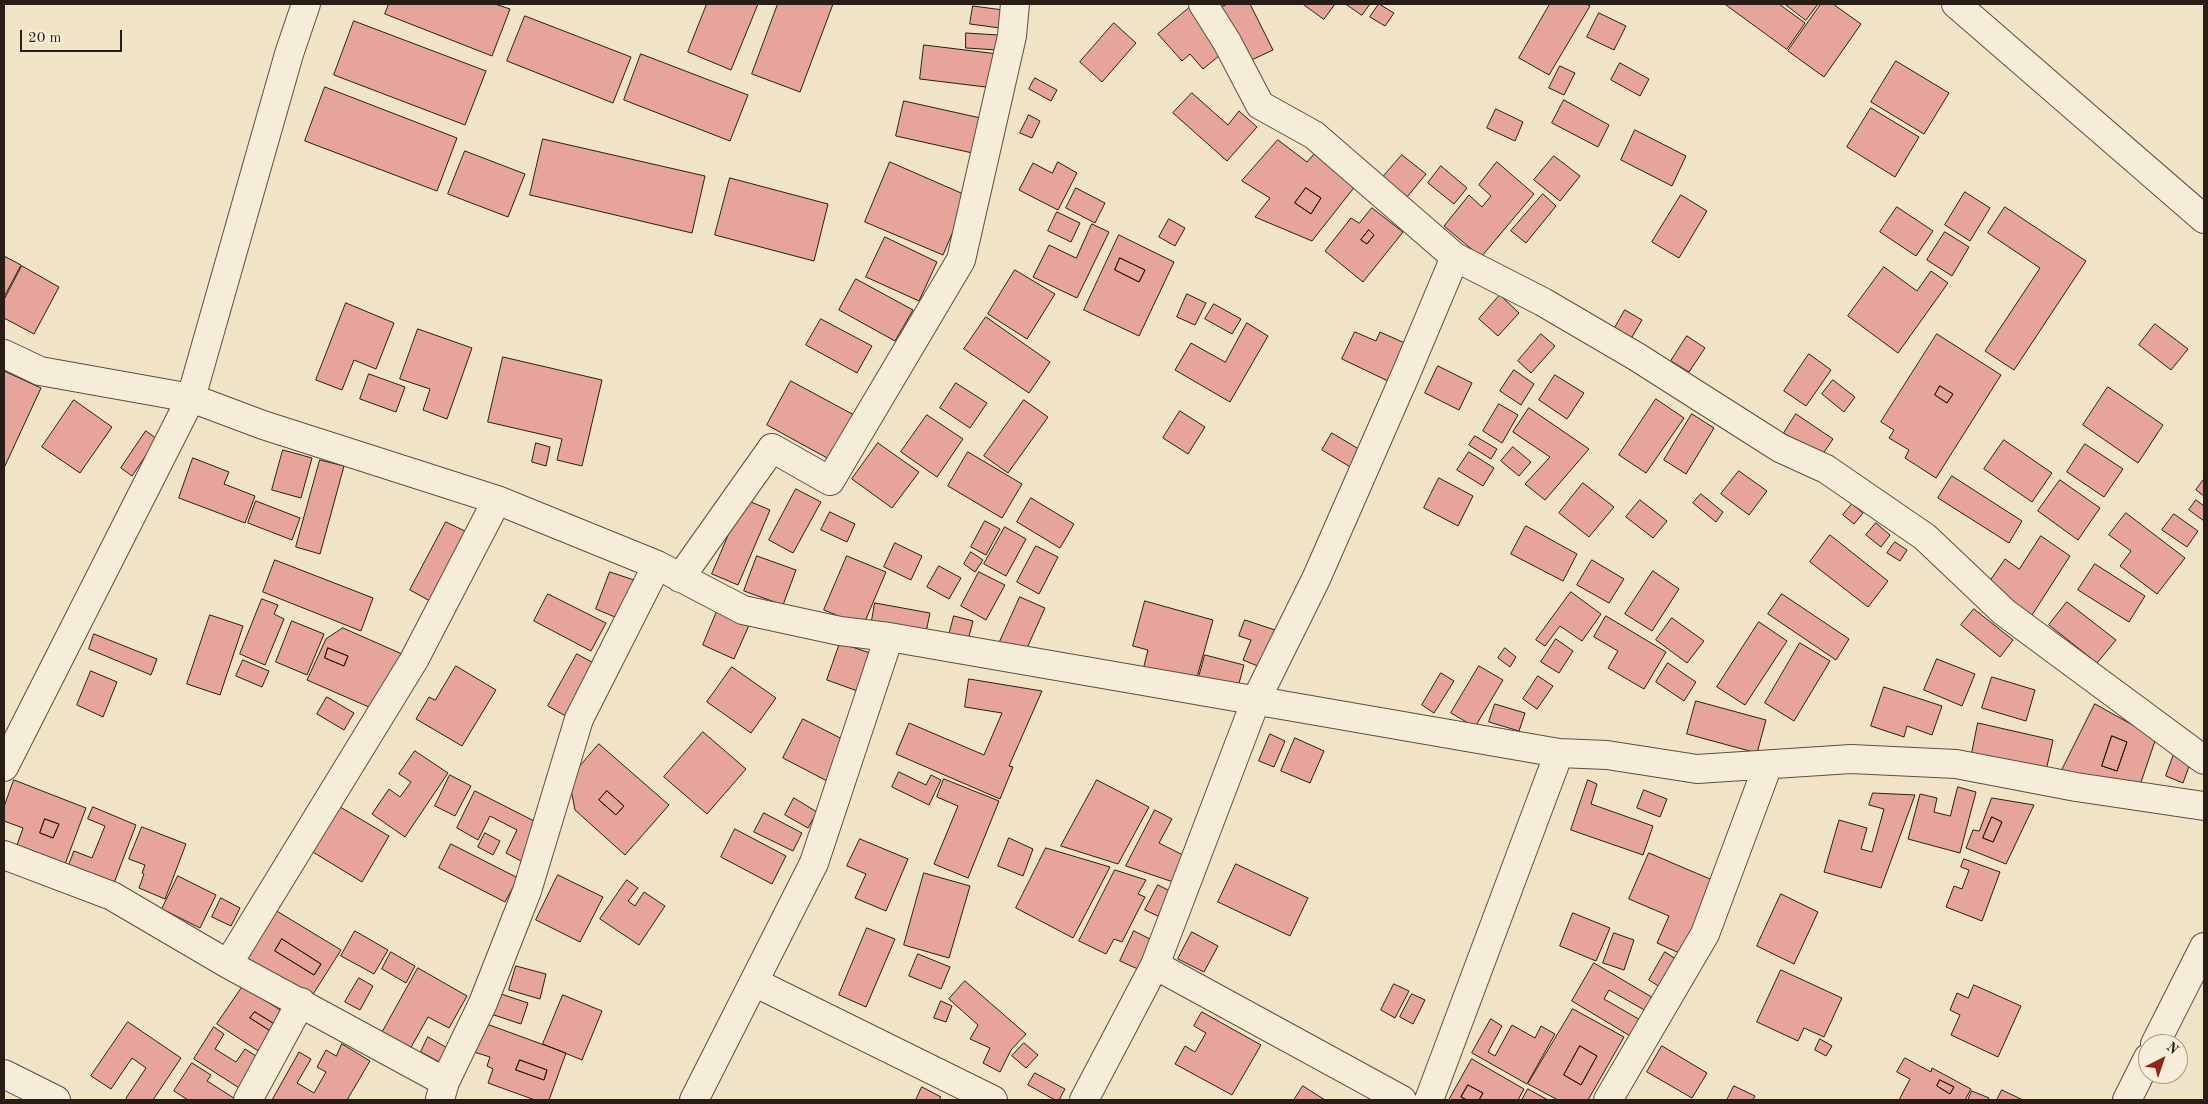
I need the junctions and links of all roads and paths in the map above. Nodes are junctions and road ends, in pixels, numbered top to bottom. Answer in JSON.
{"nodes":[{"id":1,"x":306,"y":4,"type":"edge"},
{"id":2,"x":1015,"y":4,"type":"edge"},
{"id":3,"x":1203,"y":4,"type":"edge"},
{"id":4,"x":1956,"y":4,"type":"edge"},
{"id":5,"x":2204,"y":219,"type":"edge"},
{"id":6,"x":1455,"y":257,"type":"junction"},
{"id":7,"x":4,"y":354,"type":"edge"},
{"id":8,"x":191,"y":398,"type":"junction"},
{"id":9,"x":497,"y":500,"type":"junction"},
{"id":10,"x":657,"y":565,"type":"junction"},
{"id":11,"x":680,"y":578,"type":"junction"},
{"id":12,"x":890,"y":637,"type":"junction"},
{"id":13,"x":1256,"y":700,"type":"junction"},
{"id":14,"x":1559,"y":753,"type":"junction"},
{"id":15,"x":2204,"y":760,"type":"edge"},
{"id":16,"x":1768,"y":765,"type":"junction"},
{"id":17,"x":4,"y":767,"type":"edge"},
{"id":18,"x":2204,"y":806,"type":"edge"},
{"id":19,"x":4,"y":855,"type":"edge"},
{"id":20,"x":2204,"y":947,"type":"edge"},
{"id":21,"x":228,"y":964,"type":"junction"},
{"id":22,"x":1155,"y":965,"type":"junction"},
{"id":23,"x":754,"y":982,"type":"junction"},
{"id":24,"x":302,"y":1002,"type":"junction"},
{"id":25,"x":2160,"y":1034,"type":"edge"},
{"id":26,"x":4,"y":1074,"type":"edge"},
{"id":27,"x":2138,"y":1078,"type":"edge"},
{"id":28,"x":442,"y":1091,"type":"edge"},
{"id":29,"x":56,"y":1100,"type":"edge"},
{"id":30,"x":248,"y":1100,"type":"edge"},
{"id":31,"x":694,"y":1100,"type":"edge"},
{"id":32,"x":993,"y":1100,"type":"edge"},
{"id":33,"x":1084,"y":1100,"type":"edge"},
{"id":34,"x":1402,"y":1100,"type":"edge"},
{"id":35,"x":1429,"y":1100,"type":"edge"},
{"id":36,"x":1608,"y":1100,"type":"edge"},
{"id":37,"x":2127,"y":1100,"type":"edge"}],
"edges":[{"from":1,"to":8,"type":"street"},
{"from":2,"to":11,"type":"street"},
{"from":3,"to":6,"type":"street"},
{"from":4,"to":5,"type":"street"},
{"from":6,"to":13,"type":"street"},
{"from":6,"to":15,"type":"street"},
{"from":7,"to":8,"type":"street"},
{"from":8,"to":9,"type":"street"},
{"from":8,"to":17,"type":"street"},
{"from":9,"to":10,"type":"street"},
{"from":9,"to":21,"type":"street"},
{"from":10,"to":11,"type":"street"},
{"from":10,"to":28,"type":"street"},
{"from":11,"to":12,"type":"street"},
{"from":12,"to":13,"type":"street"},
{"from":12,"to":23,"type":"street"},
{"from":13,"to":14,"type":"street"},
{"from":13,"to":22,"type":"street"},
{"from":14,"to":16,"type":"street"},
{"from":14,"to":35,"type":"street"},
{"from":16,"to":18,"type":"street"},
{"from":16,"to":36,"type":"street"},
{"from":19,"to":21,"type":"street"},
{"from":20,"to":25,"type":"street"},
{"from":21,"to":24,"type":"street"},
{"from":22,"to":33,"type":"street"},
{"from":22,"to":34,"type":"street"},
{"from":23,"to":31,"type":"street"},
{"from":23,"to":32,"type":"street"},
{"from":24,"to":28,"type":"street"},
{"from":24,"to":30,"type":"street"},
{"from":26,"to":29,"type":"street"},
{"from":27,"to":37,"type":"street"}]}
